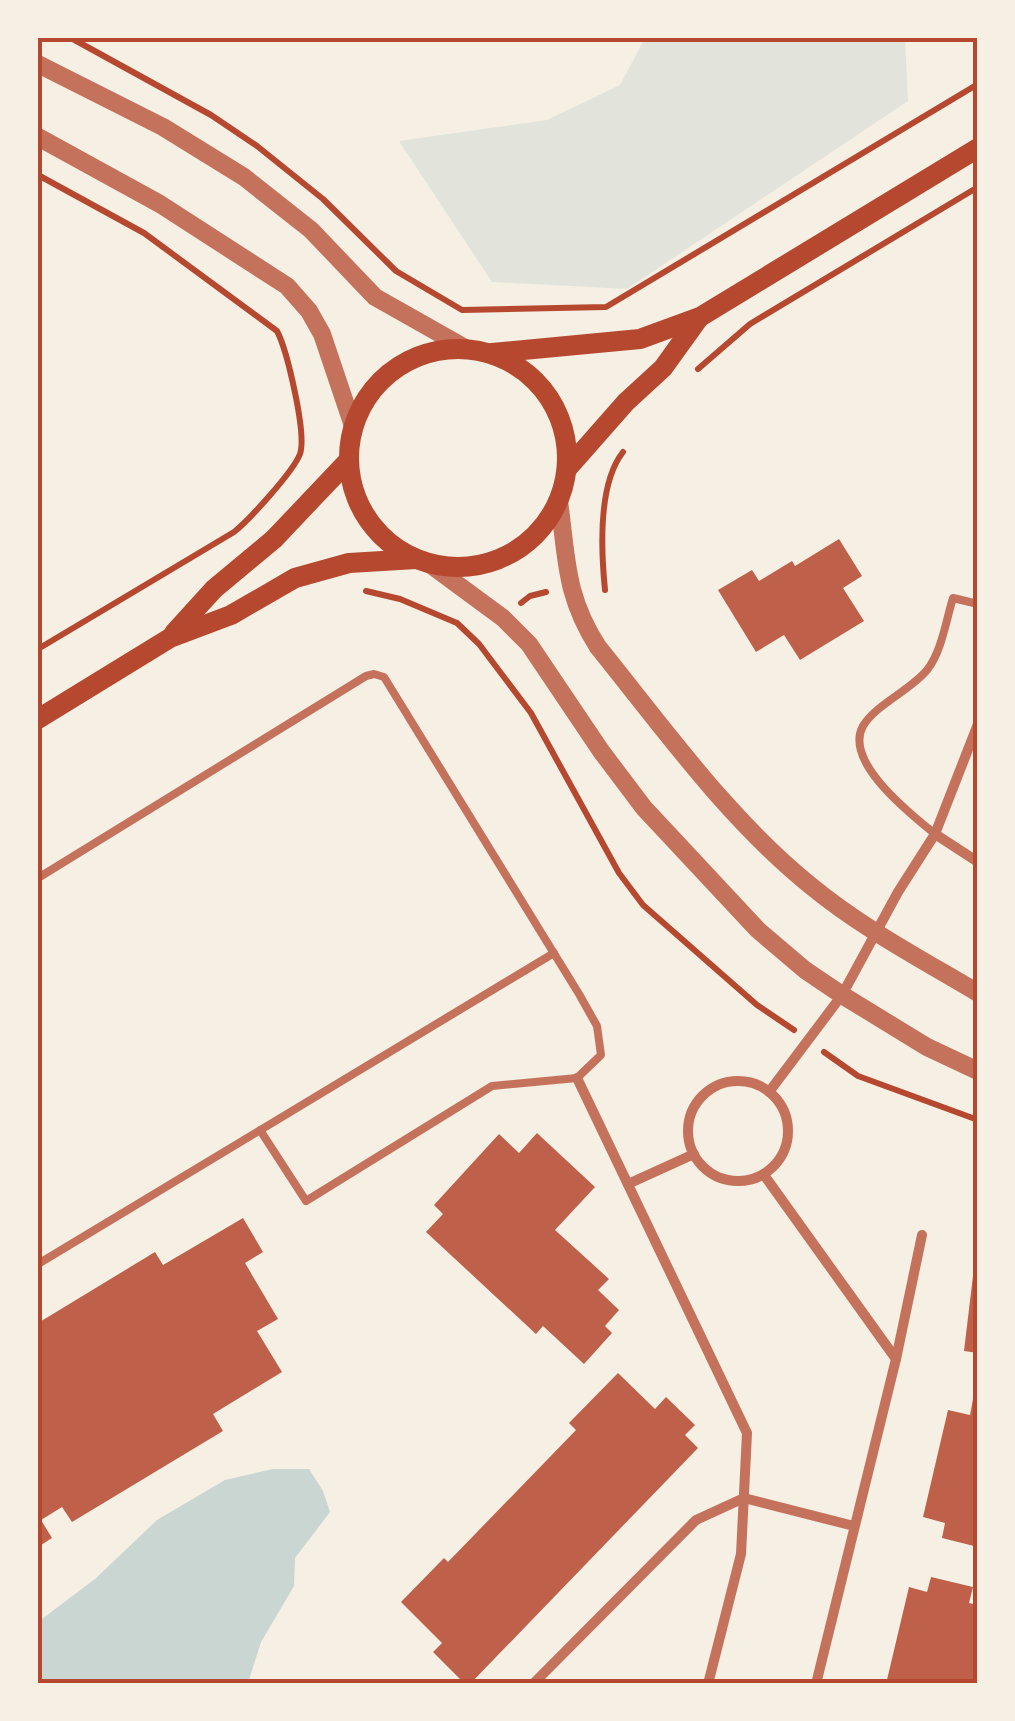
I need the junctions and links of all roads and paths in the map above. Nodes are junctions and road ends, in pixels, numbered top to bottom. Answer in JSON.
{"nodes":[{"id":1,"x":38,"y":64,"type":"edge"},
{"id":2,"x":978,"y":84,"type":"edge"},
{"id":3,"x":38,"y":138,"type":"edge"},
{"id":4,"x":978,"y":148,"type":"edge"},
{"id":5,"x":38,"y":175,"type":"edge"},
{"id":6,"x":978,"y":188,"type":"edge"},
{"id":7,"x":396,"y":272,"type":"dead end"},
{"id":8,"x":700,"y":316,"type":"junction"},
{"id":9,"x":467,"y":348,"type":"junction"},
{"id":10,"x":490,"y":353,"type":"junction"},
{"id":11,"x":686,"y":380,"type":"dead end"},
{"id":12,"x":353,"y":426,"type":"junction"},
{"id":13,"x":634,"y":438,"type":"dead end"},
{"id":14,"x":348,"y":460,"type":"junction"},
{"id":15,"x":567,"y":469,"type":"junction"},
{"id":16,"x":559,"y":500,"type":"junction"},
{"id":17,"x":421,"y":561,"type":"junction"},
{"id":18,"x":351,"y":590,"type":"dead end"},
{"id":19,"x":605,"y":590,"type":"dead end"},
{"id":20,"x":546,"y":592,"type":"dead end"},
{"id":21,"x":978,"y":604,"type":"edge"},
{"id":22,"x":516,"y":607,"type":"dead end"},
{"id":23,"x":170,"y":638,"type":"junction"},
{"id":24,"x":38,"y":649,"type":"edge"},
{"id":25,"x":38,"y":718,"type":"edge"},
{"id":26,"x":978,"y":724,"type":"edge"},
{"id":27,"x":936,"y":834,"type":"junction"},
{"id":28,"x":978,"y":862,"type":"edge"},
{"id":29,"x":38,"y":878,"type":"edge"},
{"id":30,"x":876,"y":933,"type":"junction"},
{"id":31,"x":554,"y":953,"type":"junction"},
{"id":32,"x":978,"y":992,"type":"edge"},
{"id":33,"x":842,"y":995,"type":"junction"},
{"id":34,"x":808,"y":1041,"type":"junction"},
{"id":35,"x":978,"y":1071,"type":"edge"},
{"id":36,"x":577,"y":1078,"type":"junction"},
{"id":37,"x":769,"y":1092,"type":"junction"},
{"id":38,"x":978,"y":1120,"type":"edge"},
{"id":39,"x":260,"y":1130,"type":"junction"},
{"id":40,"x":694,"y":1154,"type":"junction"},
{"id":41,"x":764,"y":1174,"type":"junction"},
{"id":42,"x":628,"y":1184,"type":"junction"},
{"id":43,"x":922,"y":1236,"type":"dead end"},
{"id":44,"x":38,"y":1264,"type":"edge"},
{"id":45,"x":896,"y":1359,"type":"junction"},
{"id":46,"x":744,"y":1498,"type":"junction"},
{"id":47,"x":854,"y":1526,"type":"junction"},
{"id":48,"x":533,"y":1684,"type":"edge"},
{"id":49,"x":708,"y":1684,"type":"edge"},
{"id":50,"x":816,"y":1684,"type":"edge"}],
"edges":[{"from":1,"to":9,"type":"street"},
{"from":2,"to":7,"type":"path"},
{"from":3,"to":12,"type":"street"},
{"from":4,"to":8,"type":"main road"},
{"from":5,"to":24,"type":"path"},
{"from":6,"to":11,"type":"path"},
{"from":8,"to":10,"type":"main road"},
{"from":8,"to":15,"type":"main road"},
{"from":9,"to":10,"type":"main road"},
{"from":9,"to":12,"type":"main road"},
{"from":10,"to":15,"type":"main road"},
{"from":12,"to":14,"type":"main road"},
{"from":13,"to":19,"type":"path"},
{"from":14,"to":17,"type":"main road"},
{"from":14,"to":23,"type":"main road"},
{"from":15,"to":16,"type":"main road"},
{"from":16,"to":17,"type":"main road"},
{"from":16,"to":30,"type":"street"},
{"from":17,"to":23,"type":"main road"},
{"from":17,"to":33,"type":"street"},
{"from":18,"to":34,"type":"path"},
{"from":20,"to":22,"type":"path"},
{"from":21,"to":27,"type":"lane"},
{"from":23,"to":25,"type":"main road"},
{"from":26,"to":27,"type":"street"},
{"from":27,"to":28,"type":"street"},
{"from":27,"to":30,"type":"street"},
{"from":29,"to":31,"type":"lane"},
{"from":30,"to":32,"type":"street"},
{"from":30,"to":33,"type":"street"},
{"from":31,"to":36,"type":"lane"},
{"from":31,"to":39,"type":"lane"},
{"from":33,"to":34,"type":"street"},
{"from":33,"to":35,"type":"street"},
{"from":34,"to":37,"type":"street"},
{"from":34,"to":38,"type":"path"},
{"from":36,"to":39,"type":"lane"},
{"from":36,"to":42,"type":"street"},
{"from":37,"to":40,"type":"street"},
{"from":37,"to":41,"type":"street"},
{"from":39,"to":44,"type":"lane"},
{"from":40,"to":41,"type":"street"},
{"from":40,"to":42,"type":"street"},
{"from":41,"to":45,"type":"street"},
{"from":42,"to":46,"type":"street"},
{"from":43,"to":45,"type":"street"},
{"from":45,"to":47,"type":"street"},
{"from":46,"to":47,"type":"street"},
{"from":46,"to":48,"type":"street"},
{"from":46,"to":49,"type":"street"},
{"from":47,"to":50,"type":"street"}]}
